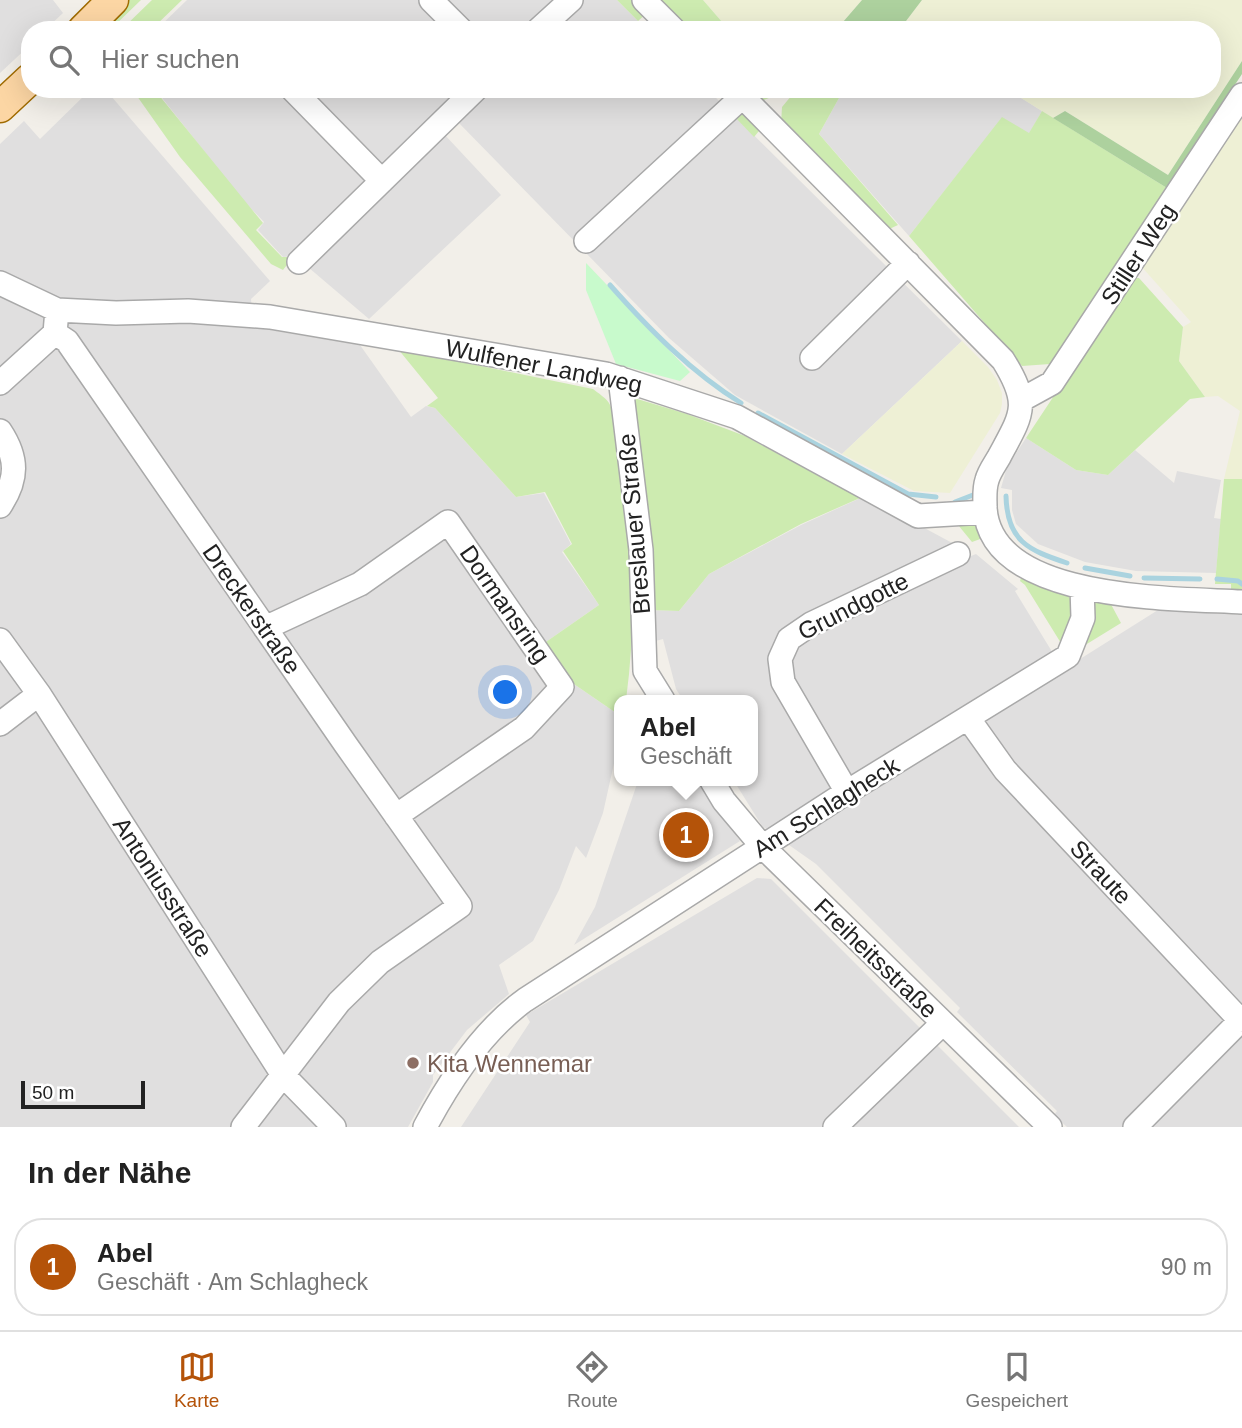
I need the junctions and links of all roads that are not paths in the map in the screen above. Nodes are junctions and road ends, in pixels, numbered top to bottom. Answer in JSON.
{"nodes":[{"id":1,"x":114,"y":0,"type":"edge"},
{"id":2,"x":431,"y":0,"type":"edge"},
{"id":3,"x":570,"y":0,"type":"edge"},
{"id":4,"x":644,"y":0,"type":"edge"},
{"id":5,"x":92,"y":21,"type":"edge"},
{"id":6,"x":452,"y":21,"type":"edge"},
{"id":7,"x":548,"y":21,"type":"edge"},
{"id":8,"x":665,"y":21,"type":"edge"},
{"id":9,"x":21,"y":87,"type":"edge"},
{"id":10,"x":1242,"y":95,"type":"edge"},
{"id":11,"x":301,"y":98,"type":"edge"},
{"id":12,"x":467,"y":98,"type":"edge"},
{"id":13,"x":734,"y":98,"type":"edge"},
{"id":14,"x":744,"y":98,"type":"edge"},
{"id":15,"x":0,"y":107,"type":"edge"},
{"id":16,"x":383,"y":181,"type":"junction"},
{"id":17,"x":586,"y":241,"type":"dead end"},
{"id":18,"x":299,"y":262,"type":"dead end"},
{"id":19,"x":908,"y":263,"type":"junction"},
{"id":20,"x":0,"y":283,"type":"edge"},
{"id":21,"x":57,"y":310,"type":"junction"},
{"id":22,"x":55,"y":333,"type":"junction"},
{"id":23,"x":813,"y":358,"type":"dead end"},
{"id":24,"x":620,"y":378,"type":"junction"},
{"id":25,"x":0,"y":383,"type":"edge"},
{"id":26,"x":1021,"y":400,"type":"junction"},
{"id":27,"x":0,"y":431,"type":"edge"},
{"id":28,"x":0,"y":506,"type":"edge"},
{"id":29,"x":985,"y":512,"type":"junction"},
{"id":30,"x":958,"y":554,"type":"dead end"},
{"id":31,"x":1082,"y":587,"type":"junction"},
{"id":32,"x":1242,"y":602,"type":"edge"},
{"id":33,"x":265,"y":628,"type":"junction"},
{"id":34,"x":0,"y":640,"type":"edge"},
{"id":35,"x":39,"y":694,"type":"junction"},
{"id":36,"x":660,"y":695,"type":"edge"},
{"id":37,"x":968,"y":718,"type":"junction"},
{"id":38,"x":0,"y":724,"type":"edge"},
{"id":39,"x":715,"y":786,"type":"edge"},
{"id":40,"x":847,"y":792,"type":"junction"},
{"id":41,"x":396,"y":816,"type":"junction"},
{"id":42,"x":762,"y":846,"type":"junction"},
{"id":43,"x":1241,"y":1019,"type":"edge"},
{"id":44,"x":943,"y":1023,"type":"junction"},
{"id":45,"x":283,"y":1075,"type":"junction"},
{"id":46,"x":243,"y":1127,"type":"edge"},
{"id":47,"x":334,"y":1127,"type":"edge"},
{"id":48,"x":425,"y":1127,"type":"edge"},
{"id":49,"x":835,"y":1127,"type":"edge"},
{"id":50,"x":1050,"y":1127,"type":"edge"},
{"id":51,"x":1135,"y":1127,"type":"edge"}],
"edges":[{"from":1,"to":5,"type":"main road"},
{"from":2,"to":6,"type":"street"},
{"from":3,"to":7,"type":"street"},
{"from":4,"to":8,"type":"street"},
{"from":9,"to":15,"type":"main road"},
{"from":10,"to":26,"type":"street","name":"Stiller Weg"},
{"from":11,"to":16,"type":"street"},
{"from":12,"to":16,"type":"street"},
{"from":13,"to":17,"type":"street"},
{"from":14,"to":19,"type":"street"},
{"from":16,"to":18,"type":"street"},
{"from":19,"to":23,"type":"street"},
{"from":19,"to":26,"type":"street"},
{"from":20,"to":21,"type":"street","name":"Wulfener Landweg"},
{"from":21,"to":22,"type":"street"},
{"from":21,"to":24,"type":"street","name":"Wulfener Landweg"},
{"from":22,"to":25,"type":"street"},
{"from":22,"to":33,"type":"street","name":"Dreckerstraße"},
{"from":24,"to":29,"type":"street","name":"Wulfener Landweg"},
{"from":24,"to":36,"type":"street","name":"Breslauer Straße"},
{"from":26,"to":29,"type":"street"},
{"from":27,"to":28,"type":"street"},
{"from":29,"to":31,"type":"street"},
{"from":30,"to":40,"type":"street","name":"Grundgotte"},
{"from":31,"to":32,"type":"street"},
{"from":31,"to":37,"type":"street","name":"Am Schlagheck"},
{"from":33,"to":41,"type":"street","name":"Dreckerstraße"},
{"from":33,"to":41,"type":"street","name":"Dormansring"},
{"from":34,"to":35,"type":"street","name":"Antoniusstraße"},
{"from":35,"to":38,"type":"street"},
{"from":35,"to":45,"type":"street","name":"Antoniusstraße"},
{"from":37,"to":40,"type":"street","name":"Am Schlagheck"},
{"from":37,"to":43,"type":"street","name":"Straute"},
{"from":39,"to":42,"type":"street","name":"Freiheitsstraße"},
{"from":40,"to":42,"type":"street","name":"Am Schlagheck"},
{"from":41,"to":45,"type":"street","name":"Dreckerstraße"},
{"from":42,"to":44,"type":"street","name":"Freiheitsstraße"},
{"from":42,"to":48,"type":"street","name":"Am Schlagheck"},
{"from":43,"to":51,"type":"street"},
{"from":44,"to":49,"type":"street"},
{"from":44,"to":50,"type":"street","name":"Freiheitsstraße"},
{"from":45,"to":46,"type":"street"},
{"from":45,"to":47,"type":"street","name":"Antoniusstraße"}]}
